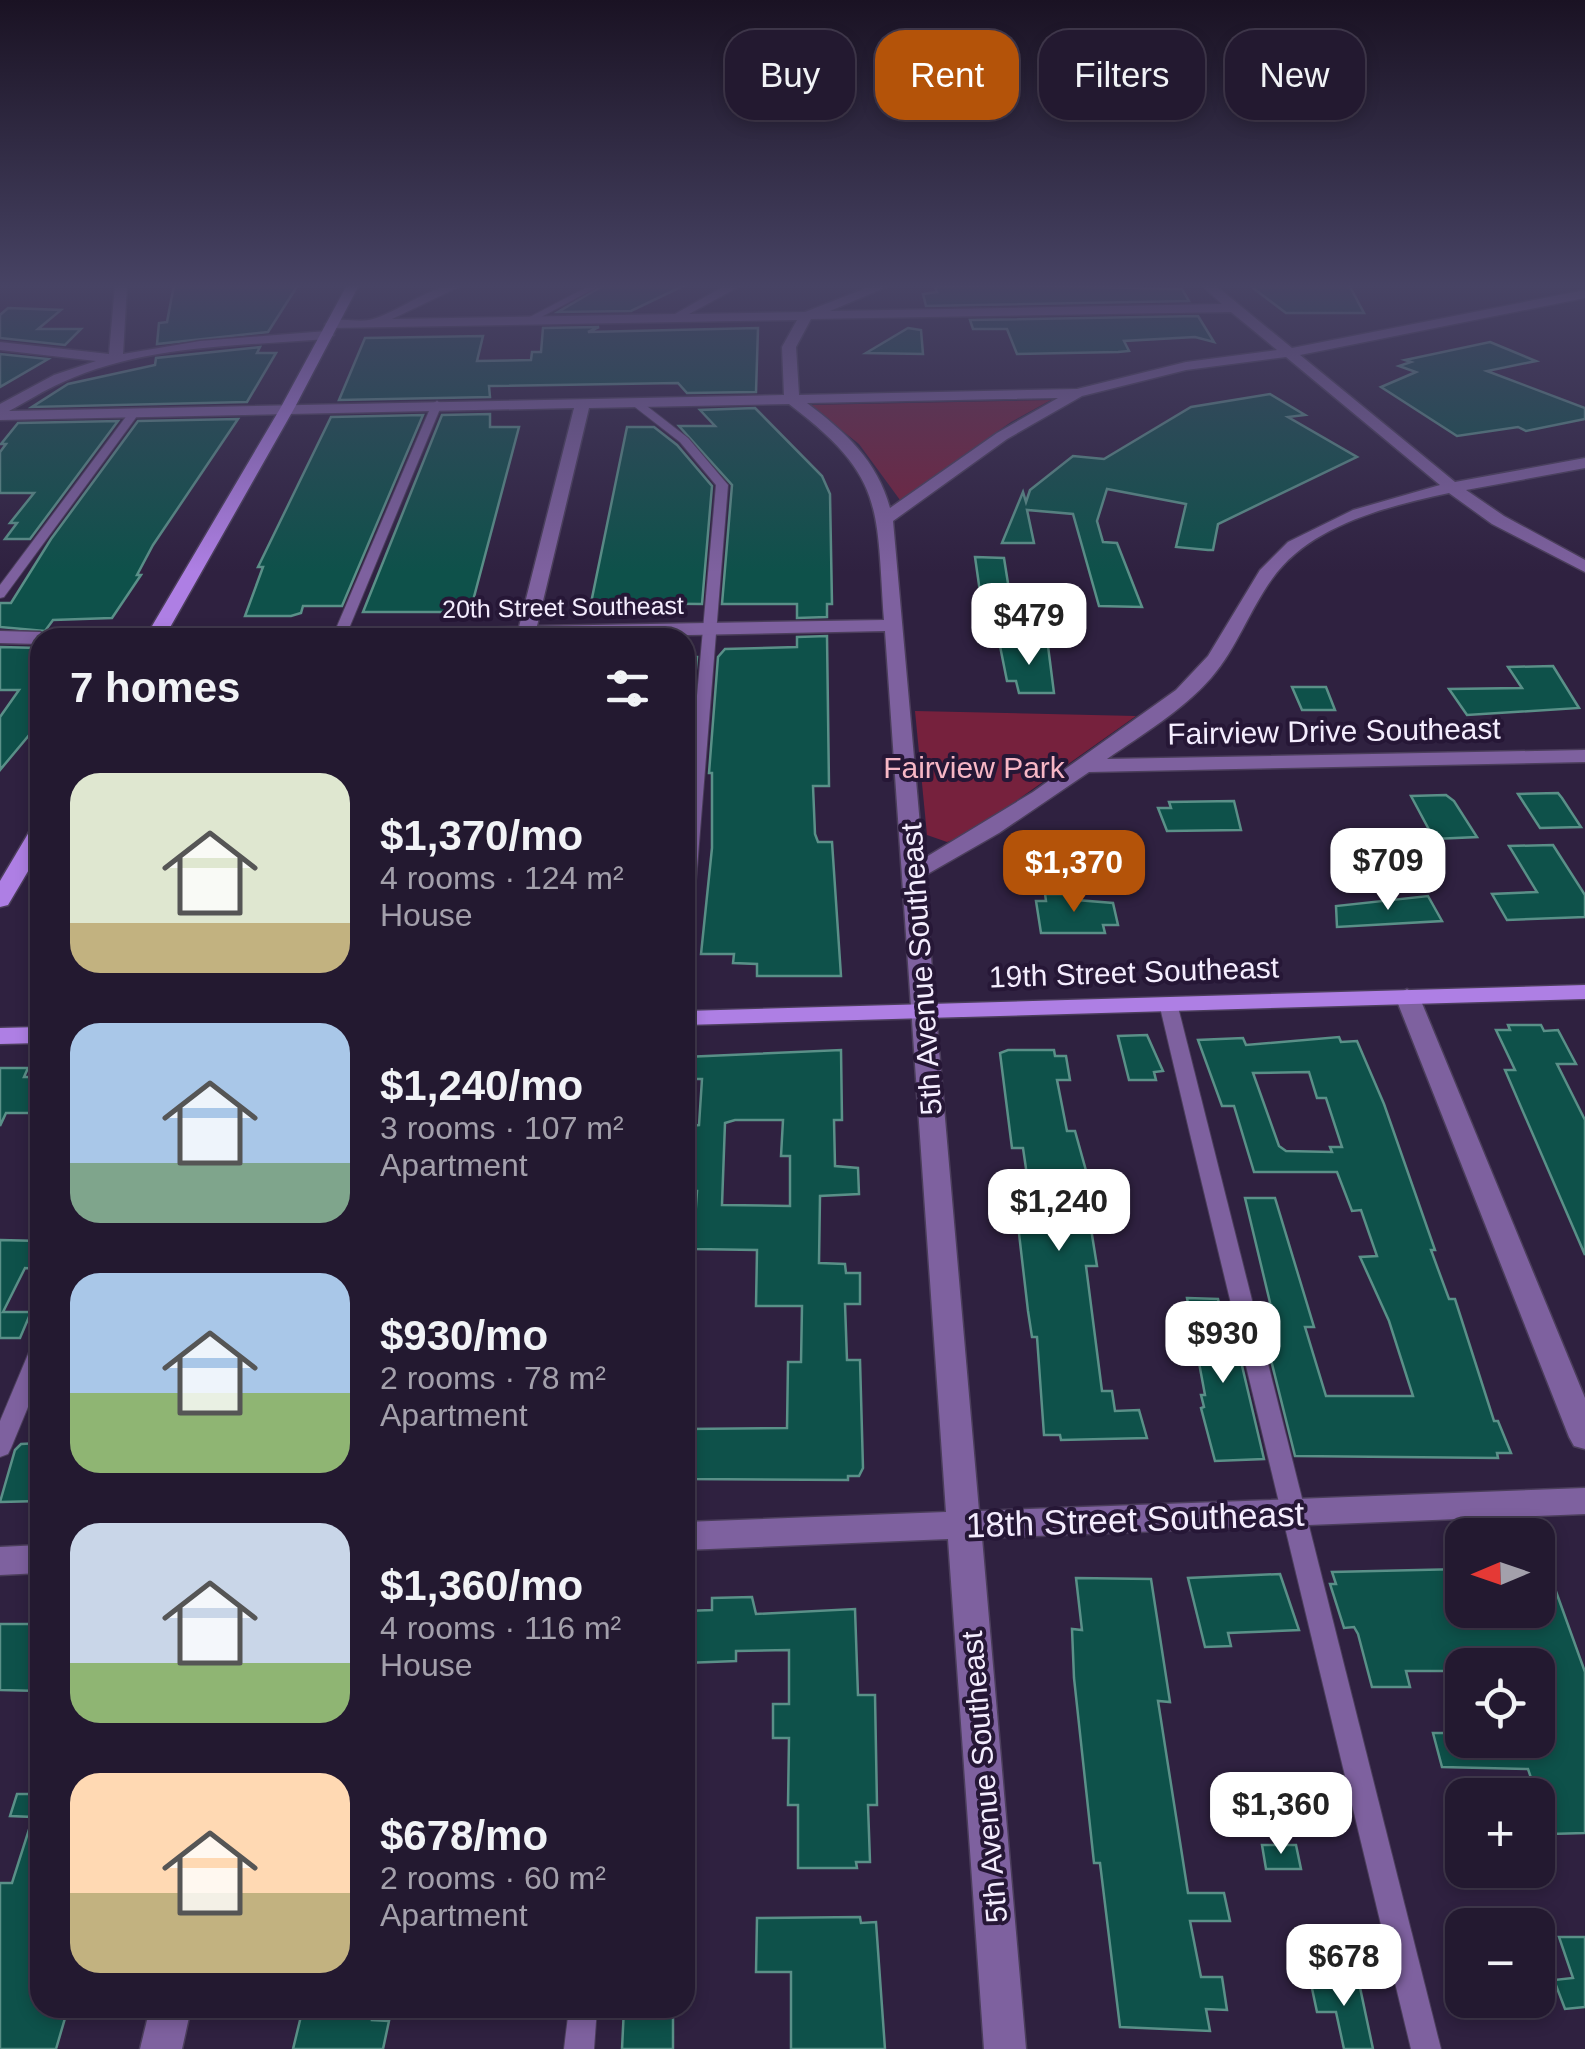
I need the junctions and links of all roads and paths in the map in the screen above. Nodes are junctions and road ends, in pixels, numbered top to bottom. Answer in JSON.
{"nodes":[{"id":1,"x":56,"y":381,"type":"edge"},
{"id":2,"x":302,"y":381,"type":"edge"},
{"id":3,"x":791,"y":381,"type":"edge"},
{"id":4,"x":1127,"y":381,"type":"edge"},
{"id":5,"x":1320,"y":381,"type":"edge"},
{"id":6,"x":1077,"y":393,"type":"junction"},
{"id":7,"x":792,"y":399,"type":"junction"},
{"id":8,"x":583,"y":402,"type":"junction"},
{"id":9,"x":635,"y":402,"type":"junction"},
{"id":10,"x":437,"y":404,"type":"junction"},
{"id":11,"x":288,"y":407,"type":"junction"},
{"id":12,"x":136,"y":412,"type":"junction"},
{"id":13,"x":0,"y":413,"type":"edge"},
{"id":14,"x":1585,"y":463,"type":"edge"},
{"id":15,"x":1454,"y":489,"type":"junction"},
{"id":16,"x":884,"y":519,"type":"junction"},
{"id":17,"x":1585,"y":567,"type":"edge"},
{"id":18,"x":0,"y":594,"type":"edge"},
{"id":19,"x":894,"y":625,"type":"junction"},
{"id":20,"x":160,"y":628,"type":"edge"},
{"id":21,"x":343,"y":628,"type":"edge"},
{"id":22,"x":527,"y":628,"type":"edge"},
{"id":23,"x":711,"y":629,"type":"junction"},
{"id":24,"x":695,"y":630,"type":"edge"},
{"id":25,"x":0,"y":637,"type":"edge"},
{"id":26,"x":30,"y":638,"type":"edge"},
{"id":27,"x":1585,"y":756,"type":"edge"},
{"id":28,"x":1084,"y":766,"type":"junction"},
{"id":29,"x":695,"y":807,"type":"edge"},
{"id":30,"x":30,"y":849,"type":"edge"},
{"id":31,"x":915,"y":872,"type":"junction"},
{"id":32,"x":0,"y":900,"type":"edge"},
{"id":33,"x":1585,"y":992,"type":"edge"},
{"id":34,"x":1407,"y":996,"type":"junction"},
{"id":35,"x":1168,"y":1003,"type":"junction"},
{"id":36,"x":924,"y":1011,"type":"junction"},
{"id":37,"x":695,"y":1018,"type":"edge"},
{"id":38,"x":30,"y":1035,"type":"edge"},
{"id":39,"x":0,"y":1036,"type":"edge"},
{"id":40,"x":30,"y":1376,"type":"edge"},
{"id":41,"x":1585,"y":1437,"type":"edge"},
{"id":42,"x":0,"y":1448,"type":"edge"},
{"id":43,"x":1585,"y":1500,"type":"edge"},
{"id":44,"x":1292,"y":1512,"type":"junction"},
{"id":45,"x":964,"y":1526,"type":"junction"},
{"id":46,"x":695,"y":1536,"type":"edge"},
{"id":47,"x":30,"y":1560,"type":"edge"},
{"id":48,"x":0,"y":1561,"type":"edge"},
{"id":49,"x":169,"y":2018,"type":"edge"},
{"id":50,"x":582,"y":2018,"type":"edge"},
{"id":51,"x":161,"y":2049,"type":"edge"},
{"id":52,"x":579,"y":2049,"type":"edge"},
{"id":53,"x":1006,"y":2049,"type":"edge"},
{"id":54,"x":1426,"y":2049,"type":"edge"}],
"edges":[{"from":1,"to":13,"type":"street"},
{"from":2,"to":11,"type":"street"},
{"from":3,"to":7,"type":"street"},
{"from":4,"to":6,"type":"street"},
{"from":5,"to":15,"type":"street"},
{"from":6,"to":7,"type":"street"},
{"from":6,"to":16,"type":"street"},
{"from":7,"to":9,"type":"street"},
{"from":7,"to":16,"type":"street","name":"5th Avenue Southeast"},
{"from":8,"to":9,"type":"street"},
{"from":8,"to":10,"type":"street"},
{"from":8,"to":22,"type":"street"},
{"from":9,"to":23,"type":"lane"},
{"from":10,"to":11,"type":"street"},
{"from":10,"to":21,"type":"lane"},
{"from":11,"to":12,"type":"street"},
{"from":11,"to":20,"type":"street"},
{"from":12,"to":13,"type":"street"},
{"from":12,"to":18,"type":"lane"},
{"from":14,"to":15,"type":"street"},
{"from":15,"to":17,"type":"street"},
{"from":15,"to":28,"type":"street"},
{"from":16,"to":19,"type":"street","name":"5th Avenue Southeast"},
{"from":19,"to":23,"type":"street","name":"20th Street Southeast"},
{"from":19,"to":31,"type":"street","name":"5th Avenue Southeast"},
{"from":23,"to":24,"type":"street","name":"20th Street Southeast"},
{"from":23,"to":29,"type":"lane"},
{"from":25,"to":26,"type":"street"},
{"from":27,"to":28,"type":"street","name":"Fairview Drive Southeast"},
{"from":28,"to":31,"type":"street"},
{"from":30,"to":32,"type":"street"},
{"from":31,"to":36,"type":"street","name":"5th Avenue Southeast"},
{"from":33,"to":34,"type":"street","name":"19th Street Southeast"},
{"from":34,"to":35,"type":"street","name":"19th Street Southeast"},
{"from":34,"to":41,"type":"street"},
{"from":35,"to":36,"type":"street","name":"19th Street Southeast"},
{"from":35,"to":44,"type":"lane"},
{"from":36,"to":37,"type":"street","name":"19th Street Southeast"},
{"from":36,"to":45,"type":"street","name":"5th Avenue Southeast"},
{"from":38,"to":39,"type":"street"},
{"from":40,"to":42,"type":"lane"},
{"from":43,"to":44,"type":"street","name":"18th Street Southeast"},
{"from":44,"to":45,"type":"street","name":"18th Street Southeast"},
{"from":44,"to":54,"type":"lane"},
{"from":45,"to":46,"type":"street","name":"18th Street Southeast"},
{"from":45,"to":53,"type":"street","name":"5th Avenue Southeast"},
{"from":47,"to":48,"type":"street"},
{"from":49,"to":51,"type":"street"},
{"from":50,"to":52,"type":"lane"}]}
